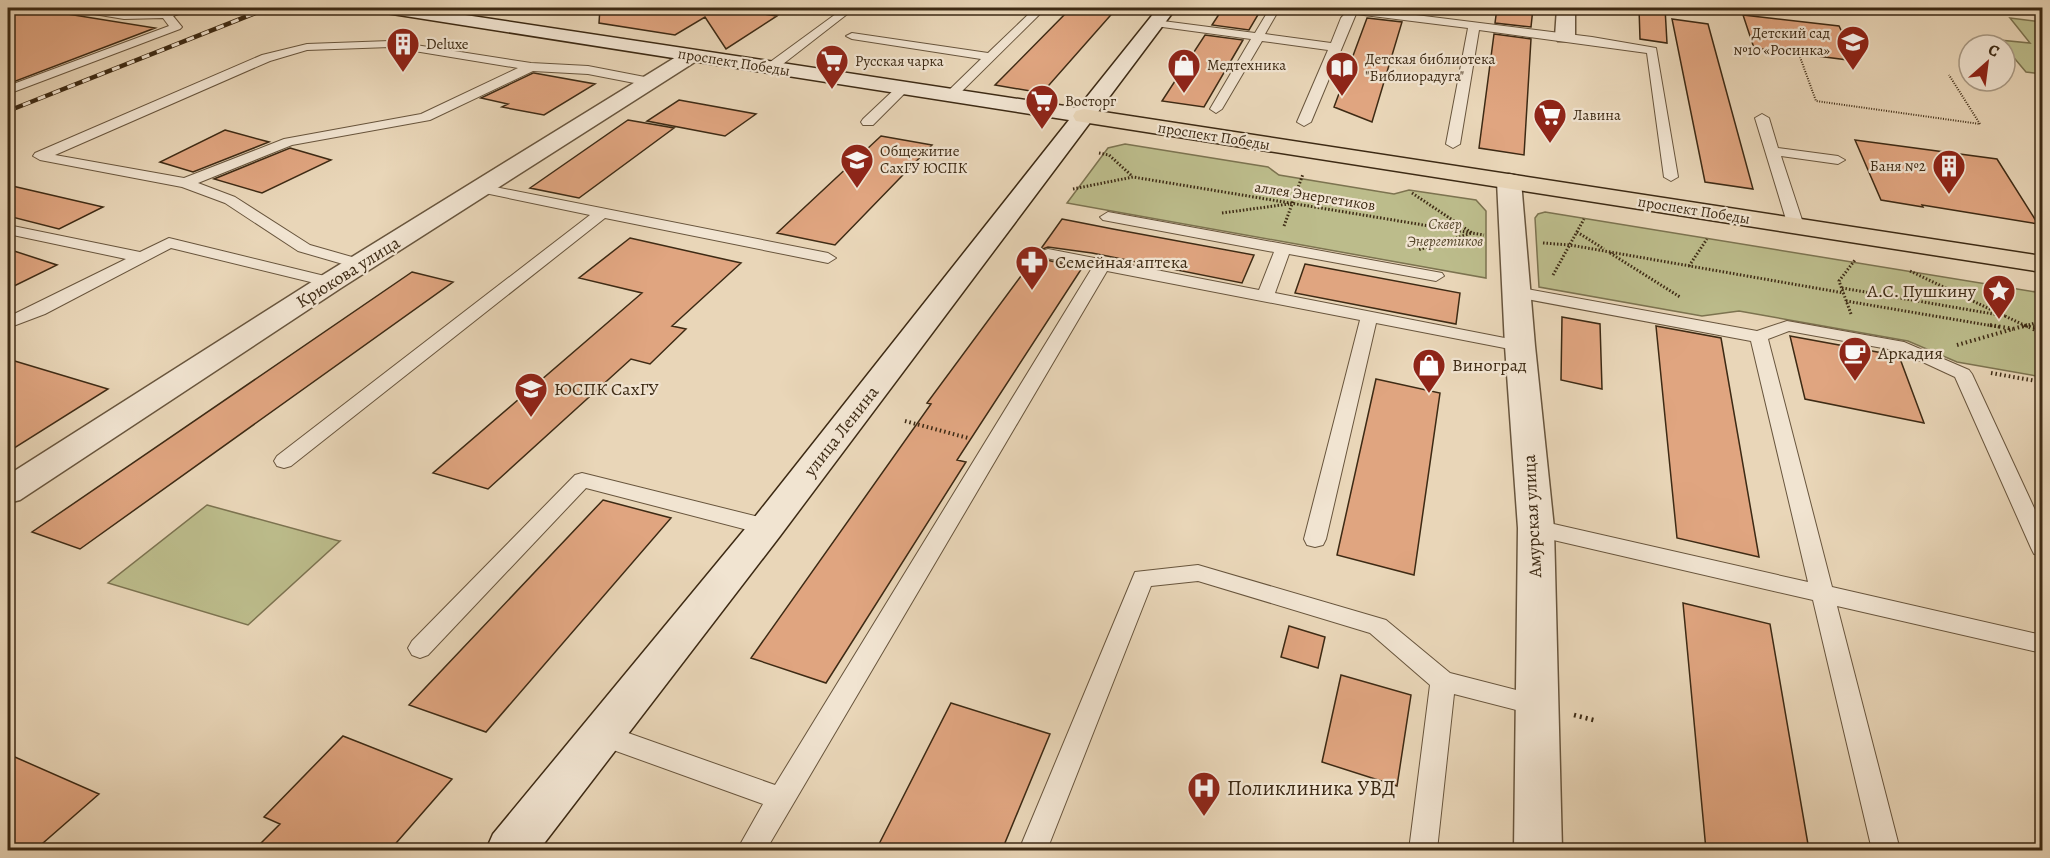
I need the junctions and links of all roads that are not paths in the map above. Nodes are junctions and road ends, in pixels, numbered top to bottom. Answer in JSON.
{"nodes":[{"id":1,"x":76,"y":8,"type":"edge"},
{"id":2,"x":190,"y":8,"type":"edge"},
{"id":3,"x":390,"y":8,"type":"edge"},
{"id":4,"x":850,"y":8,"type":"edge"},
{"id":5,"x":1041,"y":8,"type":"edge"},
{"id":6,"x":1275,"y":8,"type":"edge"},
{"id":7,"x":1566,"y":8,"type":"edge"},
{"id":8,"x":1354,"y":9,"type":"edge"},
{"id":9,"x":166,"y":15,"type":"junction"},
{"id":10,"x":1161,"y":15,"type":"edge"},
{"id":11,"x":1474,"y":26,"type":"junction"},
{"id":12,"x":852,"y":36,"type":"dead end"},
{"id":13,"x":1258,"y":37,"type":"junction"},
{"id":14,"x":1565,"y":37,"type":"junction"},
{"id":15,"x":1335,"y":47,"type":"junction"},
{"id":16,"x":691,"y":56,"type":"junction"},
{"id":17,"x":991,"y":57,"type":"junction"},
{"id":18,"x":531,"y":67,"type":"junction"},
{"id":19,"x":771,"y":68,"type":"junction"},
{"id":20,"x":650,"y":82,"type":"junction"},
{"id":21,"x":902,"y":89,"type":"junction"},
{"id":22,"x":8,"y":90,"type":"edge"},
{"id":23,"x":950,"y":96,"type":"junction"},
{"id":24,"x":1216,"y":109,"type":"dead end"},
{"id":25,"x":1084,"y":116,"type":"junction"},
{"id":26,"x":1762,"y":118,"type":"dead end"},
{"id":27,"x":868,"y":122,"type":"dead end"},
{"id":28,"x":1304,"y":122,"type":"dead end"},
{"id":29,"x":1453,"y":144,"type":"dead end"},
{"id":30,"x":1772,"y":151,"type":"junction"},
{"id":31,"x":1838,"y":160,"type":"dead end"},
{"id":32,"x":1671,"y":177,"type":"dead end"},
{"id":33,"x":1509,"y":181,"type":"junction"},
{"id":34,"x":184,"y":183,"type":"junction"},
{"id":35,"x":480,"y":188,"type":"junction"},
{"id":36,"x":602,"y":213,"type":"junction"},
{"id":37,"x":1108,"y":217,"type":"dead end"},
{"id":38,"x":1796,"y":226,"type":"junction"},
{"id":39,"x":8,"y":230,"type":"edge"},
{"id":40,"x":1283,"y":249,"type":"junction"},
{"id":41,"x":1048,"y":254,"type":"dead end"},
{"id":42,"x":141,"y":257,"type":"junction"},
{"id":43,"x":828,"y":258,"type":"dead end"},
{"id":44,"x":360,"y":264,"type":"junction"},
{"id":45,"x":2043,"y":264,"type":"edge"},
{"id":46,"x":1102,"y":265,"type":"junction"},
{"id":47,"x":1436,"y":276,"type":"dead end"},
{"id":48,"x":331,"y":282,"type":"junction"},
{"id":49,"x":1528,"y":295,"type":"junction"},
{"id":50,"x":1265,"y":297,"type":"junction"},
{"id":51,"x":1369,"y":316,"type":"junction"},
{"id":52,"x":8,"y":323,"type":"edge"},
{"id":53,"x":1759,"y":337,"type":"junction"},
{"id":54,"x":1520,"y":346,"type":"junction"},
{"id":55,"x":284,"y":461,"type":"dead end"},
{"id":56,"x":8,"y":491,"type":"edge"},
{"id":57,"x":767,"y":526,"type":"junction"},
{"id":58,"x":1536,"y":528,"type":"junction"},
{"id":59,"x":1315,"y":539,"type":"dead end"},
{"id":60,"x":2043,"y":548,"type":"edge"},
{"id":61,"x":1823,"y":593,"type":"junction"},
{"id":62,"x":2043,"y":644,"type":"edge"},
{"id":63,"x":420,"y":648,"type":"dead end"},
{"id":64,"x":1443,"y":681,"type":"junction"},
{"id":65,"x":1536,"y":705,"type":"junction"},
{"id":66,"x":600,"y":734,"type":"junction"},
{"id":67,"x":782,"y":799,"type":"junction"},
{"id":68,"x":510,"y":850,"type":"edge"},
{"id":69,"x":751,"y":850,"type":"edge"},
{"id":70,"x":1033,"y":850,"type":"edge"},
{"id":71,"x":1423,"y":850,"type":"edge"},
{"id":72,"x":1538,"y":850,"type":"edge"},
{"id":73,"x":1886,"y":850,"type":"edge"}],
"edges":[{"from":1,"to":9,"type":"lane"},
{"from":2,"to":9,"type":"lane"},
{"from":3,"to":16,"type":"main road","name":"проспект Победы"},
{"from":4,"to":19,"type":"lane"},
{"from":5,"to":17,"type":"lane"},
{"from":6,"to":13,"type":"lane"},
{"from":7,"to":14,"type":"main road"},
{"from":8,"to":11,"type":"lane"},
{"from":8,"to":15,"type":"lane"},
{"from":9,"to":22,"type":"lane"},
{"from":10,"to":13,"type":"lane"},
{"from":10,"to":25,"type":"main road","name":"улица Ленина"},
{"from":11,"to":14,"type":"lane"},
{"from":11,"to":29,"type":"lane"},
{"from":12,"to":17,"type":"lane"},
{"from":13,"to":15,"type":"lane"},
{"from":13,"to":24,"type":"lane"},
{"from":14,"to":32,"type":"lane"},
{"from":15,"to":28,"type":"lane"},
{"from":16,"to":19,"type":"main road","name":"проспект Победы"},
{"from":16,"to":20,"type":"main road","name":"Крюкова улица"},
{"from":17,"to":23,"type":"lane"},
{"from":18,"to":20,"type":"lane"},
{"from":18,"to":34,"type":"lane"},
{"from":18,"to":34,"type":"lane"},
{"from":19,"to":21,"type":"main road","name":"проспект Победы"},
{"from":20,"to":35,"type":"main road","name":"Крюкова улица"},
{"from":21,"to":23,"type":"main road","name":"проспект Победы"},
{"from":21,"to":27,"type":"lane"},
{"from":23,"to":25,"type":"main road","name":"проспект Победы"},
{"from":25,"to":33,"type":"main road","name":"проспект Победы"},
{"from":25,"to":57,"type":"main road","name":"улица Ленина"},
{"from":26,"to":30,"type":"lane"},
{"from":30,"to":31,"type":"lane"},
{"from":30,"to":38,"type":"lane"},
{"from":33,"to":38,"type":"main road","name":"проспект Победы"},
{"from":33,"to":49,"type":"main road","name":"Амурская улица"},
{"from":34,"to":44,"type":"lane"},
{"from":35,"to":36,"type":"lane"},
{"from":35,"to":44,"type":"main road","name":"Крюкова улица"},
{"from":36,"to":43,"type":"lane"},
{"from":36,"to":55,"type":"lane"},
{"from":37,"to":40,"type":"lane"},
{"from":38,"to":45,"type":"main road","name":"проспект Победы"},
{"from":39,"to":42,"type":"lane"},
{"from":40,"to":47,"type":"lane"},
{"from":40,"to":50,"type":"lane"},
{"from":41,"to":46,"type":"lane"},
{"from":42,"to":48,"type":"lane"},
{"from":42,"to":52,"type":"lane"},
{"from":44,"to":48,"type":"main road","name":"Крюкова улица"},
{"from":46,"to":50,"type":"lane"},
{"from":46,"to":67,"type":"lane"},
{"from":48,"to":56,"type":"main road","name":"Крюкова улица"},
{"from":49,"to":53,"type":"lane"},
{"from":49,"to":54,"type":"main road","name":"Амурская улица"},
{"from":50,"to":51,"type":"lane"},
{"from":51,"to":54,"type":"lane"},
{"from":51,"to":59,"type":"lane"},
{"from":53,"to":60,"type":"lane"},
{"from":53,"to":61,"type":"lane"},
{"from":54,"to":58,"type":"main road","name":"Амурская улица"},
{"from":57,"to":63,"type":"lane"},
{"from":57,"to":66,"type":"main road","name":"улица Ленина"},
{"from":58,"to":61,"type":"lane"},
{"from":58,"to":65,"type":"main road","name":"Амурская улица"},
{"from":61,"to":62,"type":"lane"},
{"from":61,"to":73,"type":"lane"},
{"from":64,"to":65,"type":"lane"},
{"from":64,"to":70,"type":"lane"},
{"from":64,"to":71,"type":"lane"},
{"from":65,"to":72,"type":"main road","name":"Амурская улица"},
{"from":66,"to":67,"type":"lane"},
{"from":66,"to":68,"type":"main road","name":"улица Ленина"},
{"from":67,"to":69,"type":"lane"}]}
